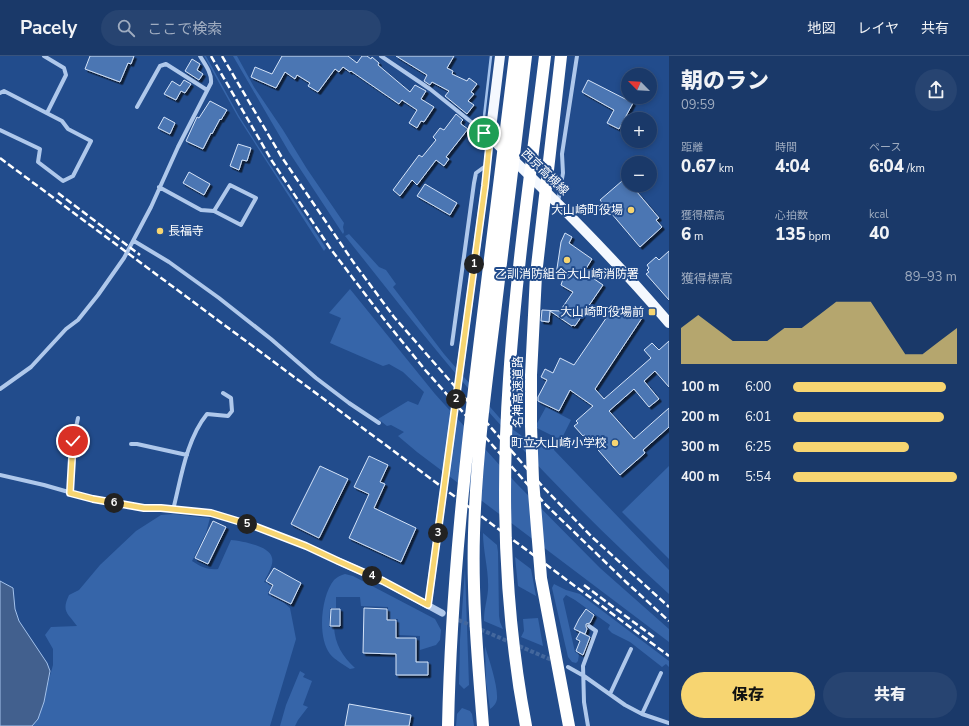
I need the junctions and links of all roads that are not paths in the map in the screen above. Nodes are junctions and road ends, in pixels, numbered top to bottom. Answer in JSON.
{"nodes":[{"id":1,"x":44,"y":56,"type":"edge"},
{"id":2,"x":200,"y":56,"type":"edge"},
{"id":3,"x":381,"y":56,"type":"edge"},
{"id":4,"x":500,"y":56,"type":"edge"},
{"id":5,"x":515,"y":56,"type":"edge"},
{"id":6,"x":526,"y":56,"type":"edge"},
{"id":7,"x":545,"y":56,"type":"edge"},
{"id":8,"x":561,"y":56,"type":"edge"},
{"id":9,"x":577,"y":56,"type":"edge"},
{"id":10,"x":207,"y":90,"type":"junction"},
{"id":11,"x":0,"y":93,"type":"edge"},
{"id":12,"x":137,"y":107,"type":"dead end"},
{"id":13,"x":47,"y":113,"type":"junction"},
{"id":14,"x":0,"y":130,"type":"edge"},
{"id":15,"x":490,"y":138,"type":"junction"},
{"id":16,"x":487,"y":165,"type":"junction"},
{"id":17,"x":159,"y":187,"type":"junction"},
{"id":18,"x":558,"y":202,"type":"junction"},
{"id":19,"x":214,"y":211,"type":"junction"},
{"id":20,"x":133,"y":242,"type":"junction"},
{"id":21,"x":669,"y":323,"type":"edge"},
{"id":22,"x":452,"y":344,"type":"dead end"},
{"id":23,"x":0,"y":389,"type":"edge"},
{"id":24,"x":223,"y":393,"type":"dead end"},
{"id":25,"x":78,"y":418,"type":"dead end"},
{"id":26,"x":379,"y":423,"type":"dead end"},
{"id":27,"x":131,"y":444,"type":"dead end"},
{"id":28,"x":187,"y":455,"type":"junction"},
{"id":29,"x":0,"y":475,"type":"edge"},
{"id":30,"x":70,"y":493,"type":"junction"},
{"id":31,"x":173,"y":510,"type":"junction"},
{"id":32,"x":338,"y":561,"type":"joint"},
{"id":33,"x":428,"y":605,"type":"junction"},
{"id":34,"x":442,"y":613,"type":"tunnel mouth"},
{"id":35,"x":589,"y":626,"type":"dead end"},
{"id":36,"x":631,"y":649,"type":"dead end"},
{"id":37,"x":568,"y":668,"type":"dead end"},
{"id":38,"x":661,"y":673,"type":"dead end"},
{"id":39,"x":584,"y":676,"type":"junction"},
{"id":40,"x":610,"y":694,"type":"junction"},
{"id":41,"x":642,"y":714,"type":"junction"},
{"id":42,"x":669,"y":723,"type":"edge"},
{"id":43,"x":448,"y":726,"type":"edge"},
{"id":44,"x":483,"y":726,"type":"edge"},
{"id":45,"x":526,"y":726,"type":"edge"},
{"id":46,"x":569,"y":726,"type":"edge"},
{"id":47,"x":588,"y":726,"type":"edge"}],
"edges":[{"from":1,"to":13,"type":"street"},
{"from":2,"to":10,"type":"street"},
{"from":3,"to":15,"type":"street"},
{"from":4,"to":15,"type":"main road"},
{"from":5,"to":43,"type":"highway"},
{"from":6,"to":44,"type":"highway"},
{"from":7,"to":45,"type":"highway","name":"名神高速道路"},
{"from":8,"to":46,"type":"highway","name":"名神高速道路"},
{"from":9,"to":18,"type":"street"},
{"from":10,"to":12,"type":"street"},
{"from":10,"to":17,"type":"street"},
{"from":11,"to":13,"type":"street"},
{"from":13,"to":14,"type":"street"},
{"from":15,"to":16,"type":"street"},
{"from":15,"to":18,"type":"main road","name":"西京高槻線"},
{"from":16,"to":22,"type":"street"},
{"from":16,"to":33,"type":"street"},
{"from":17,"to":19,"type":"street"},
{"from":17,"to":20,"type":"street"},
{"from":18,"to":21,"type":"main road","name":"西京高槻線"},
{"from":19,"to":19,"type":"street"},
{"from":20,"to":23,"type":"street"},
{"from":20,"to":26,"type":"street"},
{"from":24,"to":28,"type":"street"},
{"from":25,"to":30,"type":"street"},
{"from":27,"to":28,"type":"street"},
{"from":28,"to":31,"type":"street"},
{"from":29,"to":30,"type":"street"},
{"from":30,"to":31,"type":"street"},
{"from":31,"to":32,"type":"street"},
{"from":32,"to":33,"type":"street"},
{"from":33,"to":34,"type":"street"},
{"from":35,"to":39,"type":"street"},
{"from":36,"to":40,"type":"street"},
{"from":37,"to":39,"type":"street"},
{"from":38,"to":41,"type":"street"},
{"from":39,"to":40,"type":"street"},
{"from":39,"to":47,"type":"street"},
{"from":40,"to":41,"type":"street"},
{"from":41,"to":42,"type":"street"}]}
